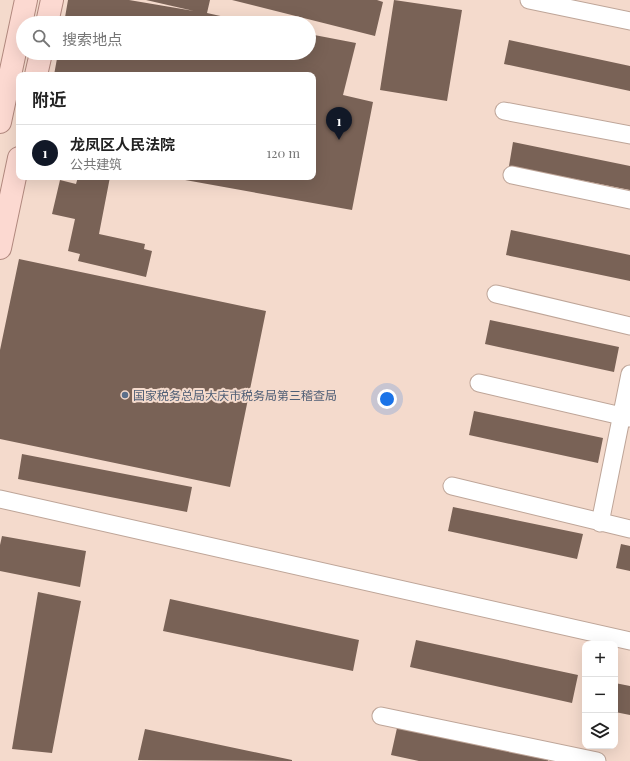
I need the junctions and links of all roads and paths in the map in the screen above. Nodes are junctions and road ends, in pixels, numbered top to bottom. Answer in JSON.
{"nodes":[{"id":1,"x":26,"y":0,"type":"edge"},
{"id":2,"x":52,"y":0,"type":"edge"},
{"id":3,"x":529,"y":0,"type":"edge"},
{"id":4,"x":23,"y":16,"type":"edge"},
{"id":5,"x":49,"y":16,"type":"edge"},
{"id":6,"x":630,"y":21,"type":"edge"},
{"id":7,"x":16,"y":47,"type":"edge"},
{"id":8,"x":39,"y":60,"type":"edge"},
{"id":9,"x":37,"y":72,"type":"edge"},
{"id":10,"x":504,"y":111,"type":"dead end"},
{"id":11,"x":0,"y":122,"type":"edge"},
{"id":12,"x":630,"y":135,"type":"edge"},
{"id":13,"x":16,"y":172,"type":"edge"},
{"id":14,"x":512,"y":175,"type":"dead end"},
{"id":15,"x":630,"y":200,"type":"edge"},
{"id":16,"x":0,"y":248,"type":"edge"},
{"id":17,"x":496,"y":294,"type":"dead end"},
{"id":18,"x":630,"y":326,"type":"edge"},
{"id":19,"x":630,"y":374,"type":"edge"},
{"id":20,"x":479,"y":383,"type":"dead end"},
{"id":21,"x":626,"y":417,"type":"edge"},
{"id":22,"x":452,"y":486,"type":"dead end"},
{"id":23,"x":0,"y":499,"type":"edge"},
{"id":24,"x":600,"y":523,"type":"junction"},
{"id":25,"x":630,"y":529,"type":"edge"},
{"id":26,"x":630,"y":641,"type":"edge"},
{"id":27,"x":381,"y":716,"type":"dead end"},
{"id":28,"x":597,"y":761,"type":"edge"}],
"edges":[{"from":1,"to":4,"type":"main road"},
{"from":2,"to":5,"type":"main road"},
{"from":3,"to":6,"type":"street"},
{"from":7,"to":11,"type":"main road"},
{"from":8,"to":9,"type":"main road"},
{"from":10,"to":12,"type":"street"},
{"from":13,"to":16,"type":"main road"},
{"from":14,"to":15,"type":"street"},
{"from":17,"to":18,"type":"street"},
{"from":19,"to":21,"type":"street"},
{"from":20,"to":21,"type":"street"},
{"from":21,"to":24,"type":"street"},
{"from":22,"to":24,"type":"street"},
{"from":23,"to":26,"type":"street"},
{"from":24,"to":25,"type":"street"},
{"from":27,"to":28,"type":"street"}]}
